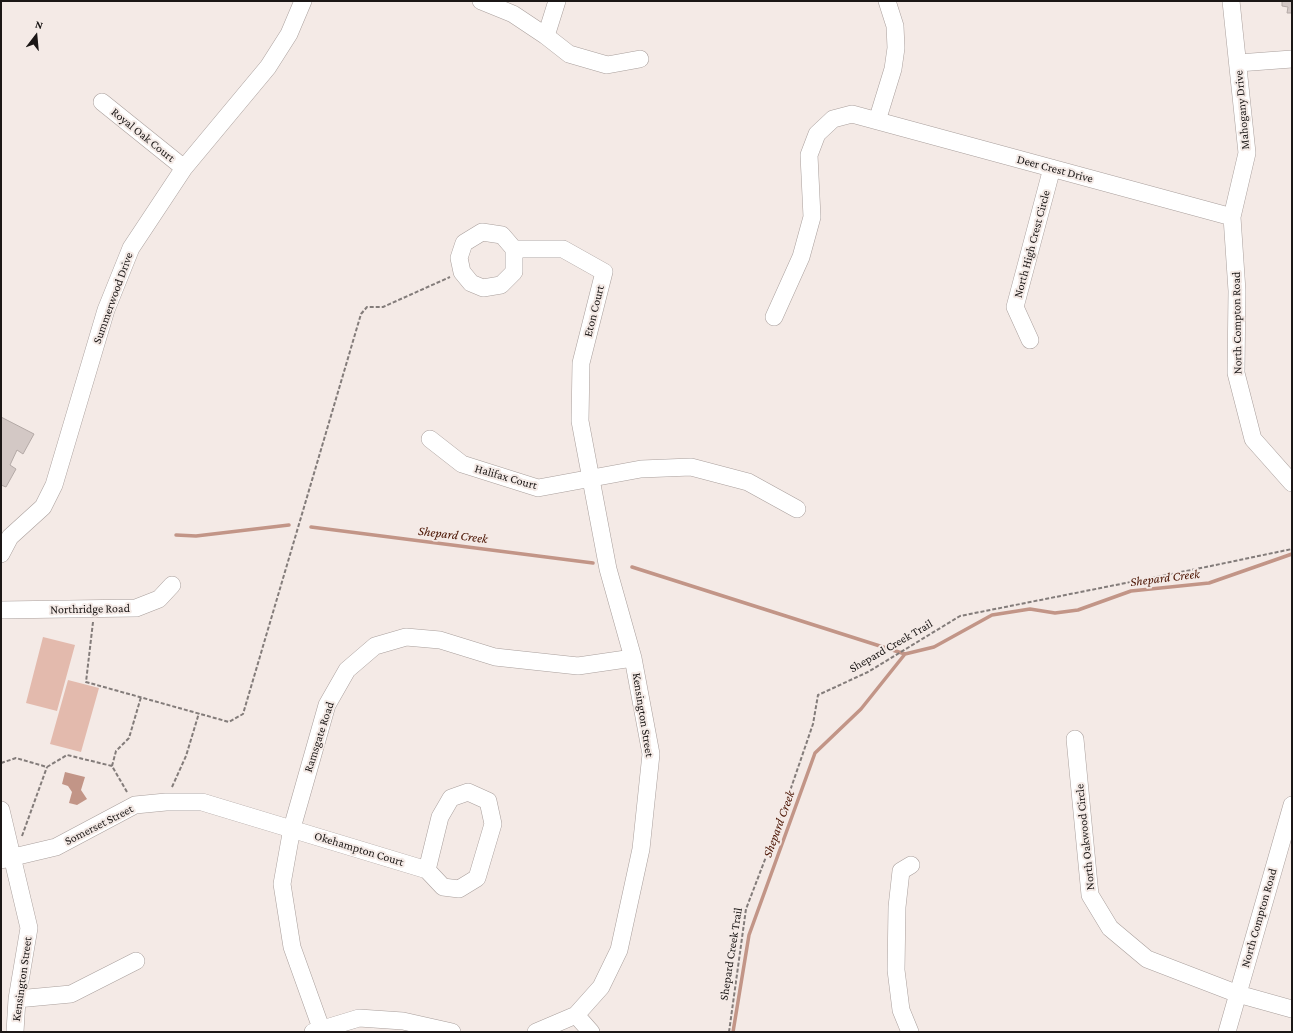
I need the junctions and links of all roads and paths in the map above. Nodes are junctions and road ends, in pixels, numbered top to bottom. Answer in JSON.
{"nodes":[{"id":1,"x":303,"y":1,"type":"edge"},
{"id":2,"x":481,"y":1,"type":"edge"},
{"id":3,"x":557,"y":1,"type":"edge"},
{"id":4,"x":887,"y":1,"type":"edge"},
{"id":5,"x":1231,"y":1,"type":"edge"},
{"id":6,"x":546,"y":36,"type":"junction"},
{"id":7,"x":1292,"y":58,"type":"edge"},
{"id":8,"x":640,"y":59,"type":"dead end"},
{"id":9,"x":1238,"y":63,"type":"junction"},
{"id":10,"x":102,"y":102,"type":"dead end"},
{"id":11,"x":877,"y":121,"type":"junction"},
{"id":12,"x":184,"y":168,"type":"junction"},
{"id":13,"x":1052,"y":168,"type":"junction"},
{"id":14,"x":1232,"y":217,"type":"junction"},
{"id":15,"x":514,"y":249,"type":"junction"},
{"id":16,"x":462,"y":272,"type":"junction"},
{"id":17,"x":774,"y":317,"type":"dead end"},
{"id":18,"x":1030,"y":340,"type":"dead end"},
{"id":19,"x":581,"y":363,"type":"joint"},
{"id":20,"x":430,"y":439,"type":"dead end"},
{"id":21,"x":591,"y":478,"type":"junction"},
{"id":22,"x":1292,"y":483,"type":"edge"},
{"id":23,"x":797,"y":509,"type":"dead end"},
{"id":24,"x":1292,"y":549,"type":"edge"},
{"id":25,"x":1,"y":554,"type":"edge"},
{"id":26,"x":172,"y":585,"type":"dead end"},
{"id":27,"x":94,"y":609,"type":"junction"},
{"id":28,"x":1,"y":610,"type":"edge"},
{"id":29,"x":633,"y":658,"type":"junction"},
{"id":30,"x":141,"y":697,"type":"junction"},
{"id":31,"x":199,"y":713,"type":"junction"},
{"id":32,"x":1075,"y":739,"type":"dead end"},
{"id":33,"x":1,"y":763,"type":"edge"},
{"id":34,"x":48,"y":766,"type":"junction"},
{"id":35,"x":112,"y":766,"type":"junction"},
{"id":36,"x":166,"y":802,"type":"junction"},
{"id":37,"x":135,"y":805,"type":"junction"},
{"id":38,"x":1292,"y":805,"type":"edge"},
{"id":39,"x":1,"y":810,"type":"edge"},
{"id":40,"x":292,"y":828,"type":"junction"},
{"id":41,"x":7,"y":858,"type":"edge"},
{"id":42,"x":911,"y":865,"type":"dead end"},
{"id":43,"x":427,"y":870,"type":"junction"},
{"id":44,"x":136,"y":961,"type":"dead end"},
{"id":45,"x":1238,"y":994,"type":"junction"},
{"id":46,"x":17,"y":999,"type":"junction"},
{"id":47,"x":1292,"y":1009,"type":"edge"},
{"id":48,"x":576,"y":1015,"type":"junction"},
{"id":49,"x":317,"y":1030,"type":"edge"},
{"id":50,"x":15,"y":1032,"type":"edge"},
{"id":51,"x":452,"y":1032,"type":"edge"},
{"id":52,"x":536,"y":1032,"type":"edge"},
{"id":53,"x":591,"y":1032,"type":"edge"},
{"id":54,"x":729,"y":1032,"type":"edge"},
{"id":55,"x":910,"y":1032,"type":"edge"},
{"id":56,"x":1227,"y":1032,"type":"edge"}],
"edges":[{"from":1,"to":12,"type":"street","name":"Summerwood Drive"},
{"from":2,"to":6,"type":"street"},
{"from":3,"to":6,"type":"street"},
{"from":4,"to":11,"type":"street"},
{"from":5,"to":9,"type":"street","name":"Mahogany Drive"},
{"from":6,"to":8,"type":"street"},
{"from":7,"to":9,"type":"street"},
{"from":9,"to":14,"type":"street","name":"Mahogany Drive"},
{"from":10,"to":12,"type":"street","name":"Royal Oak Court"},
{"from":11,"to":13,"type":"street","name":"Deer Crest Drive"},
{"from":11,"to":17,"type":"street","name":"Deer Crest Drive"},
{"from":12,"to":25,"type":"street","name":"Summerwood Drive"},
{"from":13,"to":14,"type":"street","name":"Deer Crest Drive"},
{"from":13,"to":18,"type":"street","name":"North High Crest Circle"},
{"from":14,"to":22,"type":"street","name":"North Compton Road"},
{"from":15,"to":16,"type":"street"},
{"from":15,"to":16,"type":"street"},
{"from":15,"to":19,"type":"street","name":"Eton Court"},
{"from":16,"to":31,"type":"path"},
{"from":19,"to":21,"type":"street","name":"Kensington Street"},
{"from":20,"to":21,"type":"street","name":"Halifax Court"},
{"from":21,"to":23,"type":"street","name":"Halifax Court"},
{"from":21,"to":29,"type":"street","name":"Kensington Street"},
{"from":24,"to":54,"type":"path","name":"Shepard Creek Trail"},
{"from":26,"to":27,"type":"street","name":"Northridge Road"},
{"from":27,"to":28,"type":"street","name":"Northridge Road"},
{"from":27,"to":30,"type":"path"},
{"from":29,"to":40,"type":"street","name":"Ramsgate Road"},
{"from":29,"to":48,"type":"street","name":"Kensington Street"},
{"from":30,"to":31,"type":"path"},
{"from":30,"to":35,"type":"path"},
{"from":31,"to":36,"type":"path"},
{"from":32,"to":45,"type":"street","name":"North Oakwood Circle"},
{"from":33,"to":34,"type":"path"},
{"from":34,"to":35,"type":"path"},
{"from":34,"to":41,"type":"path"},
{"from":35,"to":37,"type":"path"},
{"from":36,"to":37,"type":"street","name":"Somerset Street"},
{"from":36,"to":40,"type":"street","name":"Somerset Street"},
{"from":37,"to":41,"type":"street","name":"Somerset Street"},
{"from":38,"to":45,"type":"street","name":"North Compton Road"},
{"from":39,"to":41,"type":"street","name":"Kensington Street"},
{"from":40,"to":43,"type":"street","name":"Okehampton Court"},
{"from":40,"to":49,"type":"street","name":"Ramsgate Road"},
{"from":41,"to":46,"type":"street","name":"Kensington Street"},
{"from":42,"to":55,"type":"street"},
{"from":43,"to":43,"type":"street"},
{"from":44,"to":46,"type":"street"},
{"from":45,"to":47,"type":"street","name":"North Oakwood Circle"},
{"from":45,"to":56,"type":"street","name":"North Compton Road"},
{"from":46,"to":50,"type":"street","name":"Kensington Street"},
{"from":48,"to":52,"type":"street","name":"Kensington Street"},
{"from":48,"to":53,"type":"street"},
{"from":49,"to":51,"type":"street"}]}
